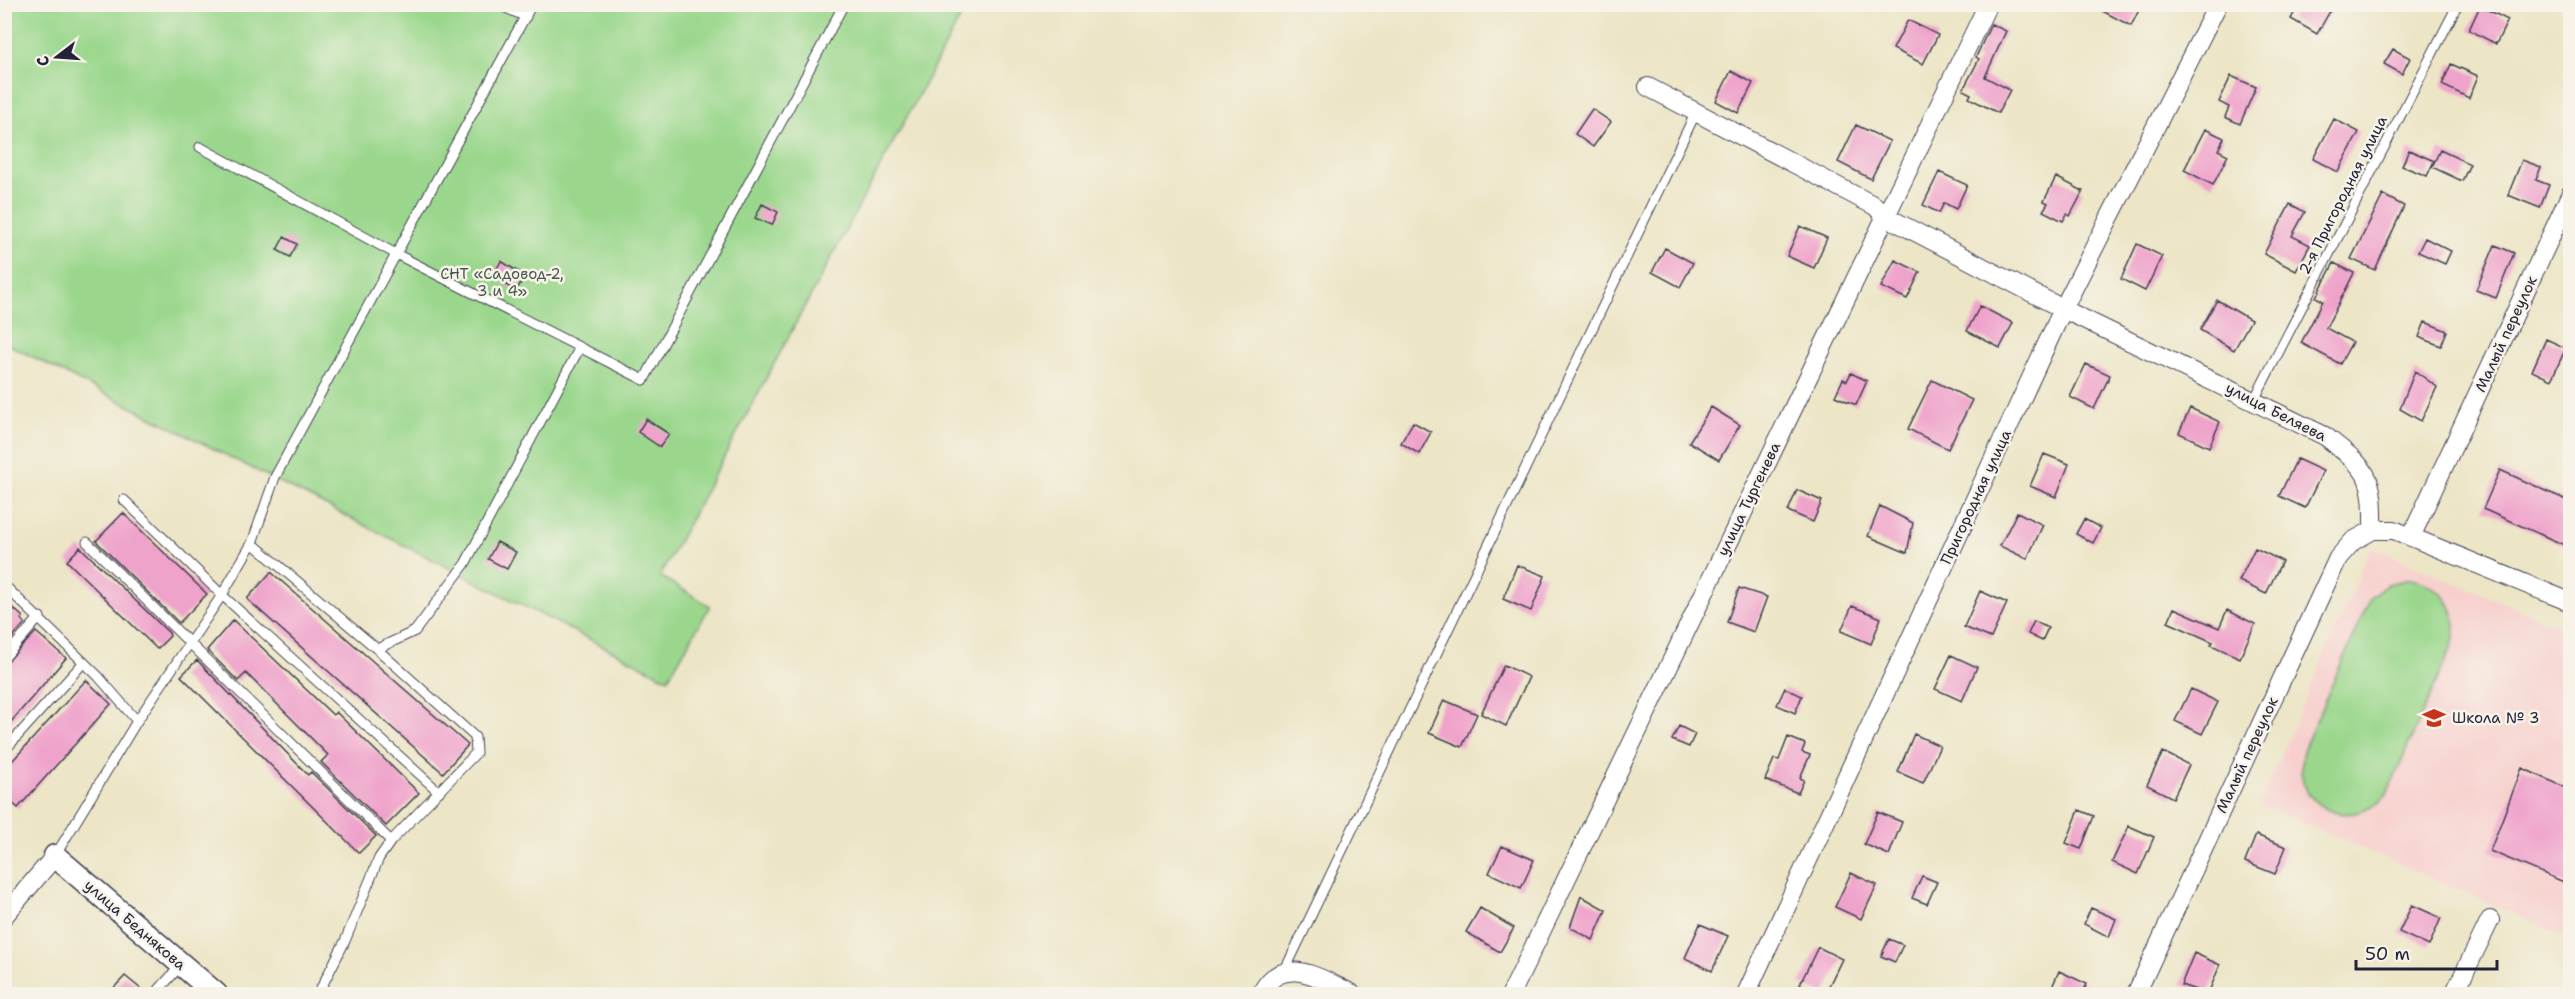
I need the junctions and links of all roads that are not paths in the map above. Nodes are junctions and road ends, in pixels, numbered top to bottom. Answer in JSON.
{"nodes":[{"id":1,"x":497,"y":4,"type":"edge"},
{"id":2,"x":532,"y":4,"type":"edge"},
{"id":3,"x":844,"y":4,"type":"edge"},
{"id":4,"x":1988,"y":4,"type":"edge"},
{"id":5,"x":2218,"y":4,"type":"edge"},
{"id":6,"x":2458,"y":4,"type":"edge"},
{"id":7,"x":526,"y":17,"type":"junction"},
{"id":8,"x":1648,"y":87,"type":"dead end"},
{"id":9,"x":1696,"y":112,"type":"junction"},
{"id":10,"x":200,"y":147,"type":"dead end"},
{"id":11,"x":2571,"y":195,"type":"edge"},
{"id":12,"x":1885,"y":216,"type":"junction"},
{"id":13,"x":396,"y":254,"type":"junction"},
{"id":14,"x":2063,"y":309,"type":"junction"},
{"id":15,"x":580,"y":347,"type":"junction"},
{"id":16,"x":2254,"y":399,"type":"junction"},
{"id":17,"x":124,"y":500,"type":"dead end"},
{"id":18,"x":2373,"y":530,"type":"junction"},
{"id":19,"x":2411,"y":537,"type":"junction"},
{"id":20,"x":87,"y":542,"type":"dead end"},
{"id":21,"x":252,"y":543,"type":"junction"},
{"id":22,"x":4,"y":585,"type":"edge"},
{"id":23,"x":222,"y":595,"type":"junction"},
{"id":24,"x":2571,"y":602,"type":"edge"},
{"id":25,"x":40,"y":617,"type":"junction"},
{"id":26,"x":189,"y":641,"type":"junction"},
{"id":27,"x":377,"y":648,"type":"junction"},
{"id":28,"x":4,"y":658,"type":"edge"},
{"id":29,"x":84,"y":662,"type":"junction"},
{"id":30,"x":136,"y":721,"type":"junction"},
{"id":31,"x":4,"y":751,"type":"edge"},
{"id":32,"x":439,"y":792,"type":"junction"},
{"id":33,"x":391,"y":841,"type":"junction"},
{"id":34,"x":54,"y":856,"type":"junction"},
{"id":35,"x":4,"y":916,"type":"edge"},
{"id":36,"x":2490,"y":920,"type":"dead end"},
{"id":37,"x":181,"y":965,"type":"junction"},
{"id":38,"x":1284,"y":972,"type":"junction"},
{"id":39,"x":155,"y":994,"type":"edge"},
{"id":40,"x":216,"y":994,"type":"edge"},
{"id":41,"x":318,"y":994,"type":"edge"},
{"id":42,"x":1261,"y":994,"type":"edge"},
{"id":43,"x":1353,"y":994,"type":"edge"},
{"id":44,"x":1511,"y":994,"type":"edge"},
{"id":45,"x":1746,"y":994,"type":"edge"},
{"id":46,"x":2136,"y":994,"type":"edge"},
{"id":47,"x":2454,"y":994,"type":"edge"}],
"edges":[{"from":1,"to":7,"type":"lane"},
{"from":2,"to":7,"type":"lane"},
{"from":3,"to":15,"type":"lane"},
{"from":4,"to":12,"type":"street","name":"улица Тургенева"},
{"from":5,"to":14,"type":"street","name":"Пригородная улица"},
{"from":6,"to":16,"type":"lane","name":"2-я Пригородная улица"},
{"from":7,"to":13,"type":"lane"},
{"from":8,"to":9,"type":"street","name":"улица Беляева"},
{"from":9,"to":12,"type":"street","name":"улица Беляева"},
{"from":9,"to":38,"type":"lane"},
{"from":10,"to":13,"type":"lane"},
{"from":11,"to":19,"type":"street","name":"Малый переулок"},
{"from":12,"to":14,"type":"street","name":"улица Беляева"},
{"from":12,"to":44,"type":"street","name":"улица Тургенева"},
{"from":13,"to":15,"type":"lane"},
{"from":13,"to":21,"type":"lane"},
{"from":14,"to":16,"type":"street","name":"улица Беляева"},
{"from":14,"to":45,"type":"street","name":"Пригородная улица"},
{"from":15,"to":27,"type":"lane"},
{"from":16,"to":18,"type":"street","name":"улица Беляева"},
{"from":17,"to":23,"type":"lane"},
{"from":18,"to":19,"type":"street"},
{"from":18,"to":46,"type":"street","name":"Малый переулок"},
{"from":19,"to":24,"type":"street"},
{"from":20,"to":26,"type":"lane"},
{"from":21,"to":23,"type":"lane"},
{"from":21,"to":27,"type":"lane"},
{"from":22,"to":25,"type":"lane"},
{"from":23,"to":26,"type":"lane"},
{"from":23,"to":32,"type":"lane"},
{"from":25,"to":28,"type":"lane"},
{"from":25,"to":29,"type":"lane"},
{"from":26,"to":30,"type":"lane"},
{"from":26,"to":33,"type":"lane"},
{"from":27,"to":32,"type":"lane"},
{"from":29,"to":30,"type":"lane"},
{"from":29,"to":31,"type":"lane"},
{"from":30,"to":34,"type":"lane"},
{"from":32,"to":33,"type":"lane"},
{"from":33,"to":41,"type":"lane"},
{"from":34,"to":35,"type":"street"},
{"from":34,"to":37,"type":"street","name":"улица Беднякова"},
{"from":36,"to":47,"type":"street"},
{"from":37,"to":39,"type":"lane"},
{"from":37,"to":40,"type":"street","name":"улица Беднякова"},
{"from":38,"to":42,"type":"street"},
{"from":38,"to":43,"type":"street"}]}
